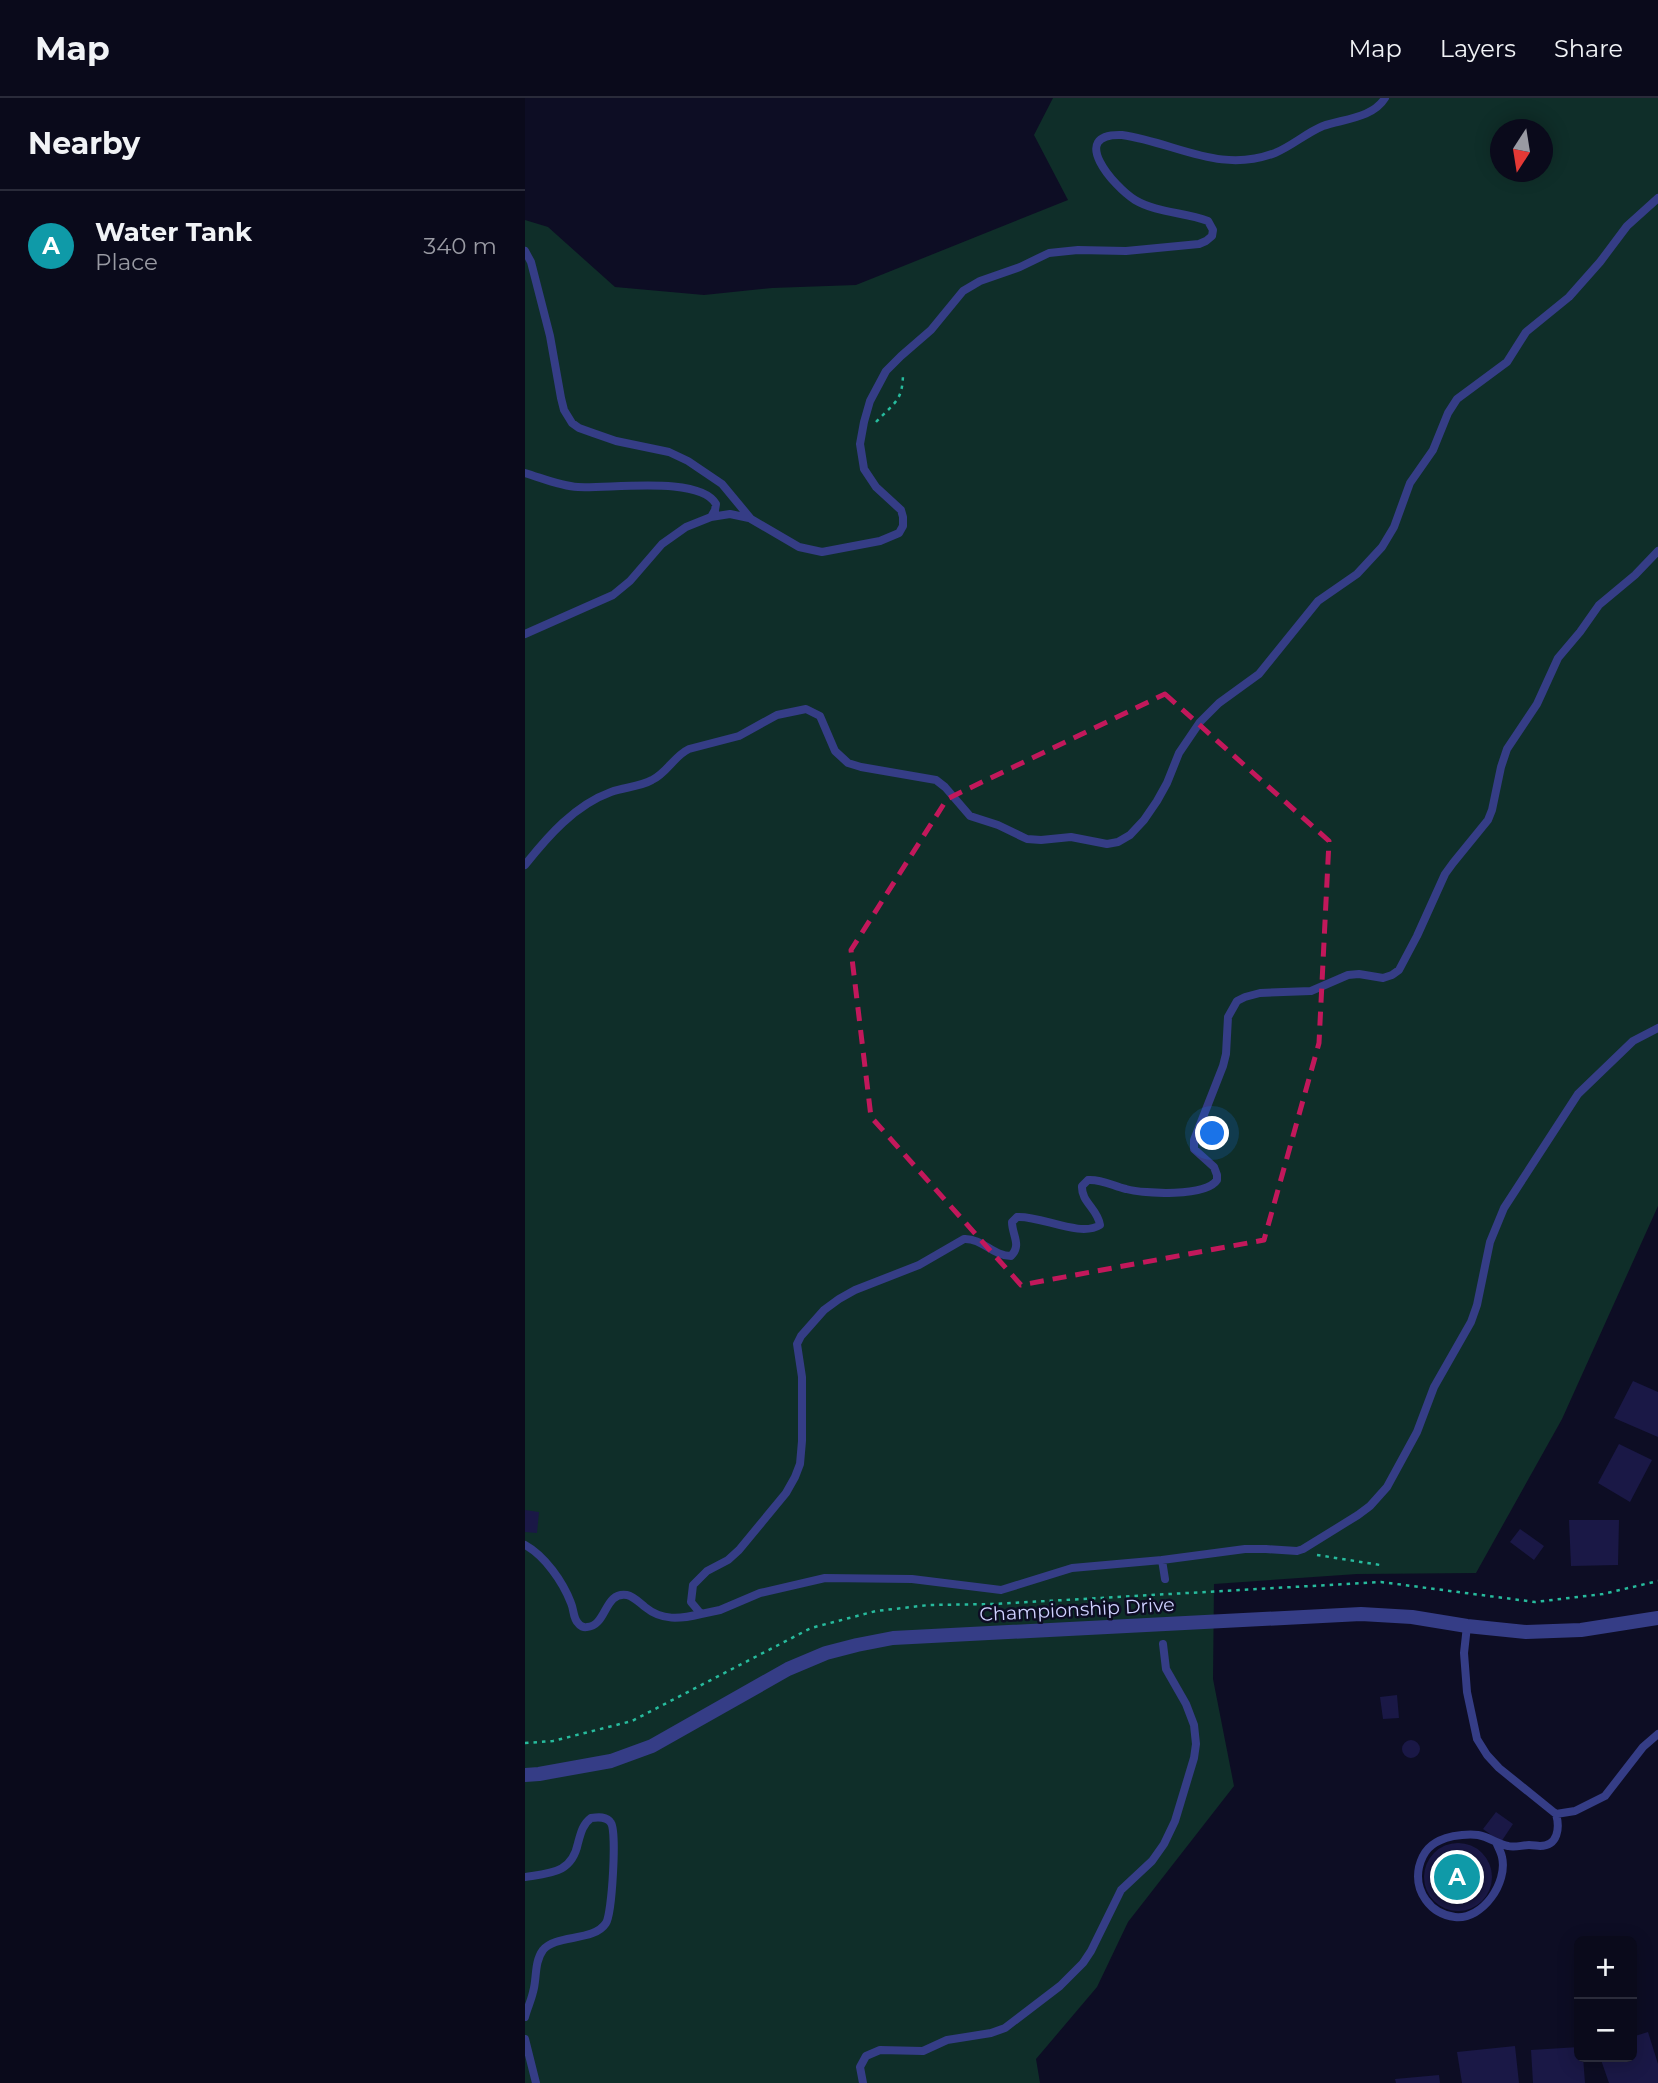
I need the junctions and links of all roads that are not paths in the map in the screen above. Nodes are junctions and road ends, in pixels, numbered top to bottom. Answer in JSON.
{"nodes":[{"id":1,"x":1385,"y":98,"type":"edge"},
{"id":2,"x":1658,"y":198,"type":"edge"},
{"id":3,"x":525,"y":251,"type":"edge"},
{"id":4,"x":525,"y":473,"type":"edge"},
{"id":5,"x":711,"y":517,"type":"junction"},
{"id":6,"x":751,"y":519,"type":"junction"},
{"id":7,"x":1658,"y":551,"type":"edge"},
{"id":8,"x":525,"y":634,"type":"edge"},
{"id":9,"x":525,"y":865,"type":"edge"},
{"id":10,"x":1658,"y":1028,"type":"edge"},
{"id":11,"x":525,"y":1545,"type":"edge"},
{"id":12,"x":1162,"y":1560,"type":"junction"},
{"id":13,"x":1165,"y":1579,"type":"dead end"},
{"id":14,"x":701,"y":1614,"type":"junction"},
{"id":15,"x":1658,"y":1618,"type":"edge"},
{"id":16,"x":1467,"y":1626,"type":"junction"},
{"id":17,"x":1163,"y":1644,"type":"dead end"},
{"id":18,"x":1658,"y":1734,"type":"edge"},
{"id":19,"x":525,"y":1775,"type":"edge"},
{"id":20,"x":1556,"y":1814,"type":"junction"},
{"id":21,"x":1496,"y":1842,"type":"junction"},
{"id":22,"x":525,"y":1877,"type":"edge"},
{"id":23,"x":525,"y":2017,"type":"edge"},
{"id":24,"x":525,"y":2039,"type":"edge"},
{"id":25,"x":536,"y":2083,"type":"edge"},
{"id":26,"x":863,"y":2083,"type":"edge"}],
"edges":[{"from":1,"to":6,"type":"lane"},
{"from":2,"to":9,"type":"lane"},
{"from":3,"to":6,"type":"lane"},
{"from":4,"to":5,"type":"lane"},
{"from":5,"to":6,"type":"lane"},
{"from":5,"to":8,"type":"lane"},
{"from":7,"to":14,"type":"lane"},
{"from":10,"to":12,"type":"lane"},
{"from":11,"to":14,"type":"lane"},
{"from":12,"to":13,"type":"lane"},
{"from":12,"to":14,"type":"lane"},
{"from":15,"to":16,"type":"street","name":"Championship Drive"},
{"from":16,"to":19,"type":"street","name":"Championship Drive"},
{"from":16,"to":20,"type":"lane"},
{"from":17,"to":26,"type":"lane"},
{"from":18,"to":20,"type":"lane"},
{"from":20,"to":21,"type":"lane"},
{"from":21,"to":21,"type":"lane"},
{"from":22,"to":23,"type":"lane"},
{"from":24,"to":25,"type":"lane"}]}
